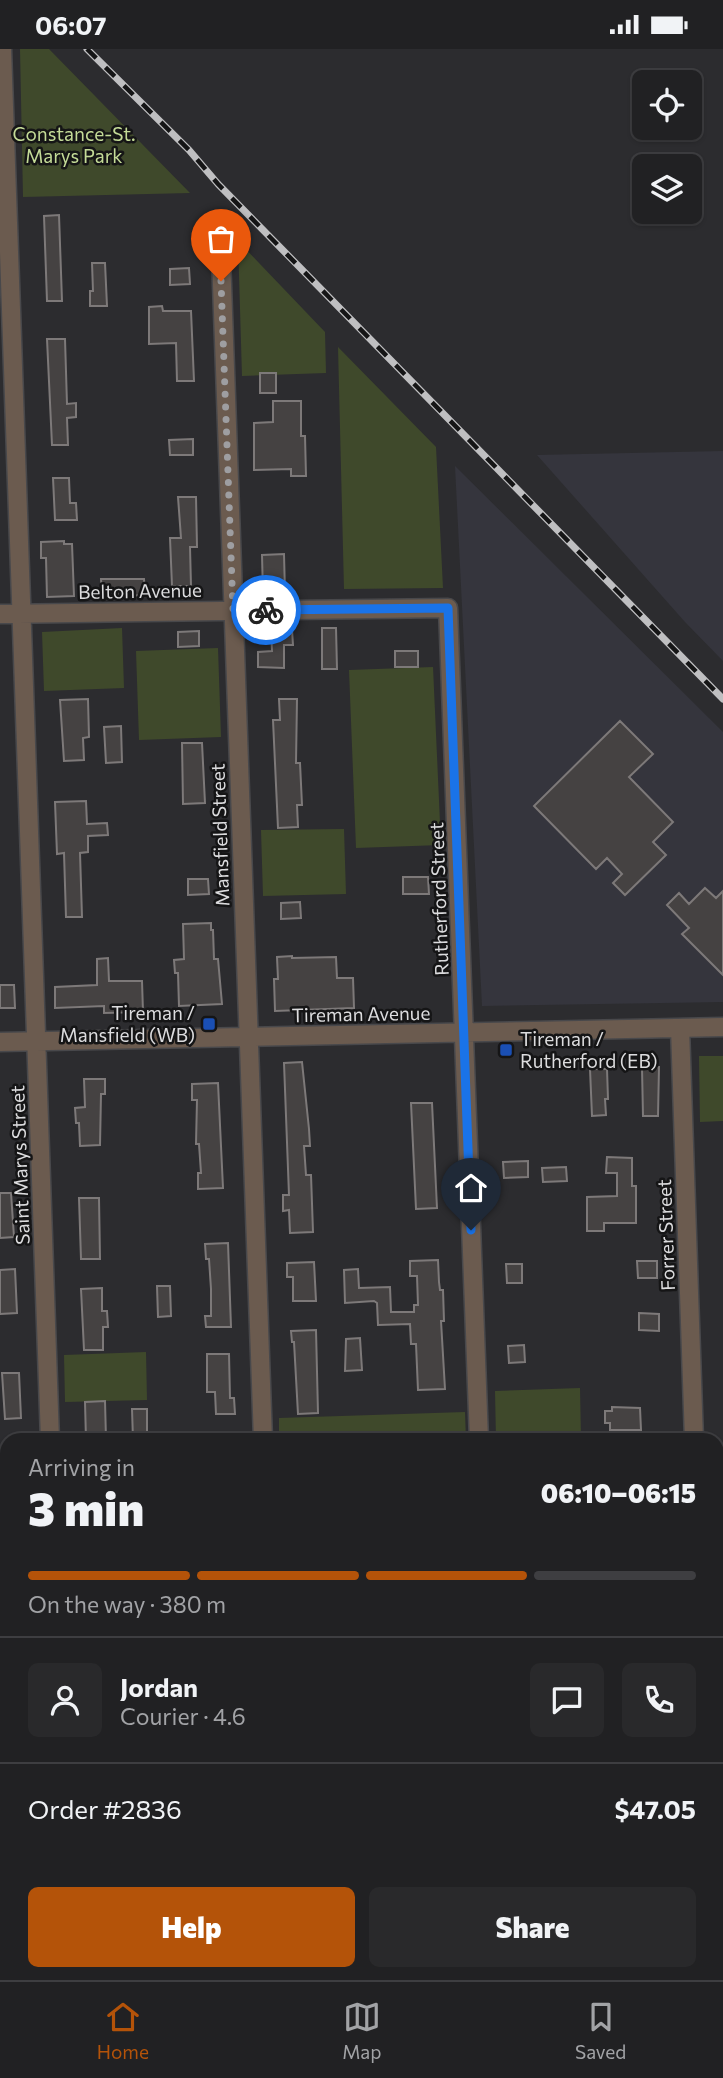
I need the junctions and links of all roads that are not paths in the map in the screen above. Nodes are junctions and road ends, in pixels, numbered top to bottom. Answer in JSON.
{"nodes":[{"id":1,"x":2,"y":49,"type":"edge"},
{"id":2,"x":4,"y":192,"type":"edge"},
{"id":3,"x":220,"y":228,"type":"dead end"},
{"id":4,"x":448,"y":608,"type":"joint"},
{"id":5,"x":233,"y":610,"type":"junction"},
{"id":6,"x":22,"y":613,"type":"junction"},
{"id":7,"x":0,"y":614,"type":"edge"},
{"id":8,"x":723,"y":1027,"type":"edge"},
{"id":9,"x":680,"y":1028,"type":"junction"},
{"id":10,"x":465,"y":1033,"type":"junction"},
{"id":11,"x":248,"y":1037,"type":"junction"},
{"id":12,"x":37,"y":1041,"type":"junction"},
{"id":13,"x":0,"y":1042,"type":"edge"},
{"id":14,"x":50,"y":1433,"type":"edge"},
{"id":15,"x":263,"y":1433,"type":"edge"},
{"id":16,"x":480,"y":1433,"type":"edge"},
{"id":17,"x":694,"y":1433,"type":"edge"}],
"edges":[{"from":1,"to":2,"type":"street","name":"Saint Marys Street"},
{"from":2,"to":6,"type":"street","name":"Saint Marys Street"},
{"from":3,"to":5,"type":"street","name":"Mansfield Street"},
{"from":4,"to":5,"type":"street","name":"Belton Avenue"},
{"from":4,"to":10,"type":"street","name":"Rutherford Street"},
{"from":5,"to":6,"type":"street","name":"Belton Avenue"},
{"from":5,"to":11,"type":"street","name":"Mansfield Street"},
{"from":6,"to":7,"type":"street","name":"Belton Avenue"},
{"from":6,"to":12,"type":"street","name":"Saint Marys Street"},
{"from":8,"to":9,"type":"street","name":"Tireman Avenue"},
{"from":9,"to":10,"type":"street","name":"Tireman Avenue"},
{"from":9,"to":17,"type":"street","name":"Forrer Street"},
{"from":10,"to":11,"type":"street","name":"Tireman Avenue"},
{"from":10,"to":16,"type":"street","name":"Rutherford Street"},
{"from":11,"to":12,"type":"street","name":"Tireman Avenue"},
{"from":11,"to":15,"type":"street","name":"Mansfield Street"},
{"from":12,"to":13,"type":"street","name":"Tireman Avenue"},
{"from":12,"to":14,"type":"street","name":"Saint Marys Street"}]}
